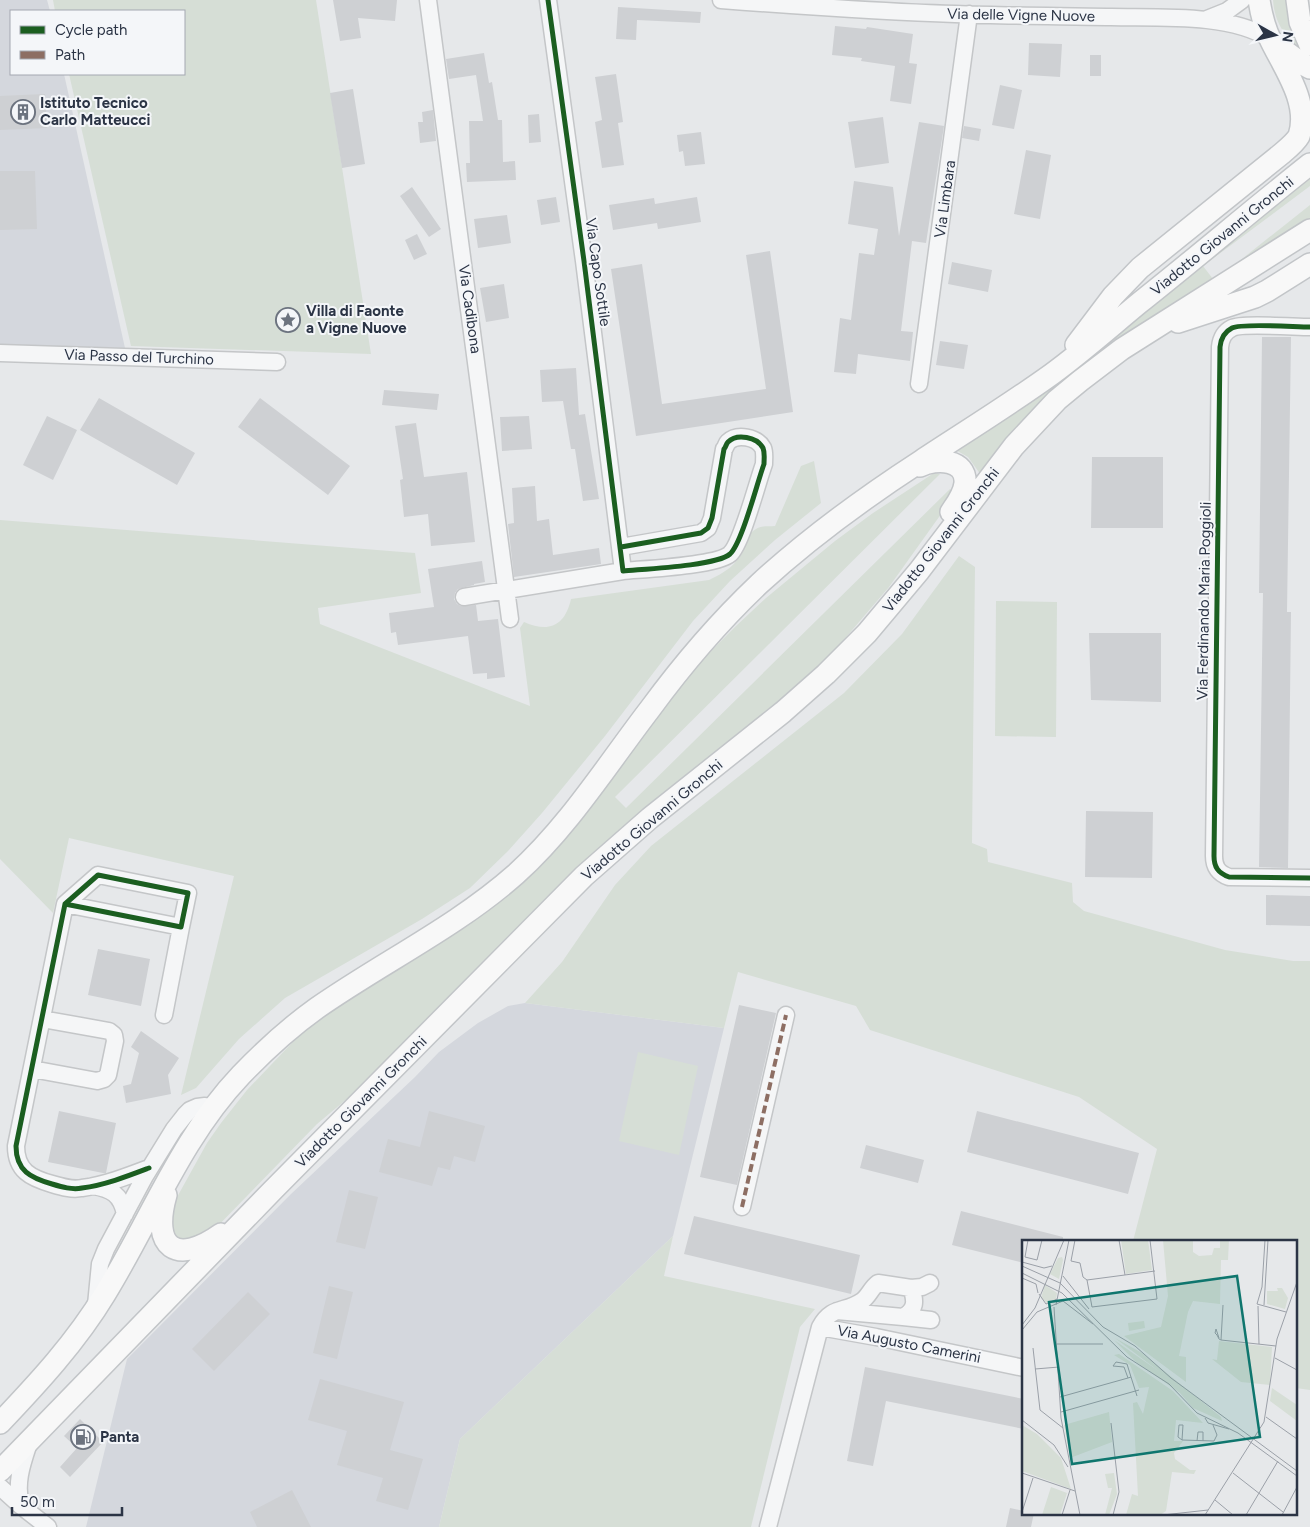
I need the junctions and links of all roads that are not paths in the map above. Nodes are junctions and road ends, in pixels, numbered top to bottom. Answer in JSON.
{"nodes":[{"id":1,"x":428,"y":0,"type":"edge"},
{"id":2,"x":548,"y":0,"type":"edge"},
{"id":3,"x":721,"y":0,"type":"edge"},
{"id":4,"x":1242,"y":0,"type":"edge"},
{"id":5,"x":1259,"y":0,"type":"edge"},
{"id":6,"x":1297,"y":0,"type":"edge"},
{"id":7,"x":785,"y":2,"type":"edge"},
{"id":8,"x":969,"y":14,"type":"junction"},
{"id":9,"x":1200,"y":20,"type":"junction"},
{"id":10,"x":1270,"y":39,"type":"junction"},
{"id":11,"x":1310,"y":45,"type":"edge"},
{"id":12,"x":1310,"y":68,"type":"edge"},
{"id":13,"x":1310,"y":164,"type":"edge"},
{"id":14,"x":1310,"y":230,"type":"edge"},
{"id":15,"x":1310,"y":264,"type":"edge"},
{"id":16,"x":1310,"y":327,"type":"edge"},
{"id":17,"x":1152,"y":329,"type":"junction"},
{"id":18,"x":0,"y":353,"type":"edge"},
{"id":19,"x":278,"y":362,"type":"dead end"},
{"id":20,"x":1056,"y":371,"type":"junction"},
{"id":21,"x":919,"y":384,"type":"dead end"},
{"id":22,"x":866,"y":498,"type":"junction"},
{"id":23,"x":621,"y":548,"type":"junction"},
{"id":24,"x":623,"y":571,"type":"junction"},
{"id":25,"x":919,"y":571,"type":"junction"},
{"id":26,"x":507,"y":590,"type":"junction"},
{"id":27,"x":464,"y":598,"type":"dead end"},
{"id":28,"x":510,"y":619,"type":"dead end"},
{"id":29,"x":1310,"y":878,"type":"edge"},
{"id":30,"x":65,"y":904,"type":"junction"},
{"id":31,"x":181,"y":927,"type":"junction"},
{"id":32,"x":164,"y":1015,"type":"dead end"},
{"id":33,"x":786,"y":1015,"type":"dead end"},
{"id":34,"x":42,"y":1018,"type":"junction"},
{"id":35,"x":32,"y":1069,"type":"junction"},
{"id":36,"x":214,"y":1108,"type":"junction"},
{"id":37,"x":182,"y":1156,"type":"junction"},
{"id":38,"x":150,"y":1168,"type":"junction"},
{"id":39,"x":93,"y":1186,"type":"junction"},
{"id":40,"x":273,"y":1190,"type":"junction"},
{"id":41,"x":742,"y":1207,"type":"dead end"},
{"id":42,"x":124,"y":1214,"type":"junction"},
{"id":43,"x":930,"y":1283,"type":"dead end"},
{"id":44,"x":911,"y":1288,"type":"junction"},
{"id":45,"x":96,"y":1309,"type":"junction"},
{"id":46,"x":837,"y":1311,"type":"junction"},
{"id":47,"x":903,"y":1318,"type":"junction"},
{"id":48,"x":931,"y":1320,"type":"dead end"},
{"id":49,"x":820,"y":1327,"type":"junction"},
{"id":50,"x":1022,"y":1368,"type":"edge"},
{"id":51,"x":0,"y":1423,"type":"edge"},
{"id":52,"x":31,"y":1439,"type":"junction"},
{"id":53,"x":0,"y":1471,"type":"edge"},
{"id":54,"x":0,"y":1488,"type":"edge"},
{"id":55,"x":21,"y":1506,"type":"junction"},
{"id":56,"x":48,"y":1527,"type":"edge"},
{"id":57,"x":768,"y":1527,"type":"edge"}],
"edges":[{"from":1,"to":26,"type":"street","name":"Via Cadibona"},
{"from":2,"to":23,"type":"street","name":"Via Capo Sottile"},
{"from":3,"to":7,"type":"street","name":"Via delle Vigne Nuove"},
{"from":4,"to":9,"type":"street","name":"Via delle Vigne Nuove"},
{"from":5,"to":10,"type":"main road"},
{"from":6,"to":11,"type":"main road"},
{"from":7,"to":8,"type":"street","name":"Via delle Vigne Nuove"},
{"from":8,"to":9,"type":"street","name":"Via delle Vigne Nuove"},
{"from":8,"to":21,"type":"street","name":"Via Limbara"},
{"from":9,"to":10,"type":"street","name":"Via delle Vigne Nuove"},
{"from":10,"to":12,"type":"main road","name":"Via delle Vigne Nuove"},
{"from":10,"to":20,"type":"main road"},
{"from":13,"to":20,"type":"main road","name":"Viadotto Giovanni Gronchi"},
{"from":14,"to":17,"type":"main road","name":"Viadotto Giovanni Gronchi"},
{"from":15,"to":17,"type":"main road"},
{"from":16,"to":29,"type":"street","name":"Via Ferdinando Maria Poggioli"},
{"from":17,"to":25,"type":"main road","name":"Viadotto Giovanni Gronchi"},
{"from":18,"to":19,"type":"street","name":"Via Passo del Turchino"},
{"from":20,"to":22,"type":"main road","name":"Viadotto Giovanni Gronchi"},
{"from":22,"to":25,"type":"main road"},
{"from":22,"to":36,"type":"main road","name":"Viadotto Giovanni Gronchi"},
{"from":23,"to":24,"type":"street","name":"Via Capo Sottile"},
{"from":23,"to":24,"type":"street"},
{"from":24,"to":26,"type":"street"},
{"from":25,"to":40,"type":"main road","name":"Viadotto Giovanni Gronchi"},
{"from":26,"to":27,"type":"street"},
{"from":26,"to":28,"type":"street","name":"Via Cadibona"},
{"from":30,"to":31,"type":"street"},
{"from":30,"to":31,"type":"street"},
{"from":30,"to":34,"type":"street"},
{"from":31,"to":32,"type":"street"},
{"from":33,"to":41,"type":"street"},
{"from":34,"to":35,"type":"street"},
{"from":34,"to":35,"type":"street"},
{"from":35,"to":39,"type":"street"},
{"from":36,"to":37,"type":"main road","name":"Viadotto Giovanni Gronchi"},
{"from":36,"to":38,"type":"street"},
{"from":37,"to":40,"type":"main road"},
{"from":37,"to":45,"type":"main road","name":"Viadotto Giovanni Gronchi"},
{"from":38,"to":39,"type":"street"},
{"from":38,"to":42,"type":"street"},
{"from":39,"to":42,"type":"street"},
{"from":40,"to":52,"type":"main road","name":"Viadotto Giovanni Gronchi"},
{"from":42,"to":45,"type":"street"},
{"from":43,"to":44,"type":"street"},
{"from":44,"to":46,"type":"street"},
{"from":44,"to":47,"type":"street"},
{"from":45,"to":51,"type":"main road","name":"Viadotto Giovanni Gronchi"},
{"from":46,"to":47,"type":"street"},
{"from":46,"to":49,"type":"street"},
{"from":47,"to":48,"type":"street"},
{"from":49,"to":50,"type":"street","name":"Via Augusto Camerini"},
{"from":49,"to":57,"type":"street","name":"Via Augusto Camerini"},
{"from":52,"to":53,"type":"main road","name":"Viadotto Giovanni Gronchi"},
{"from":52,"to":55,"type":"street"},
{"from":54,"to":55,"type":"street"},
{"from":55,"to":56,"type":"street"}]}
